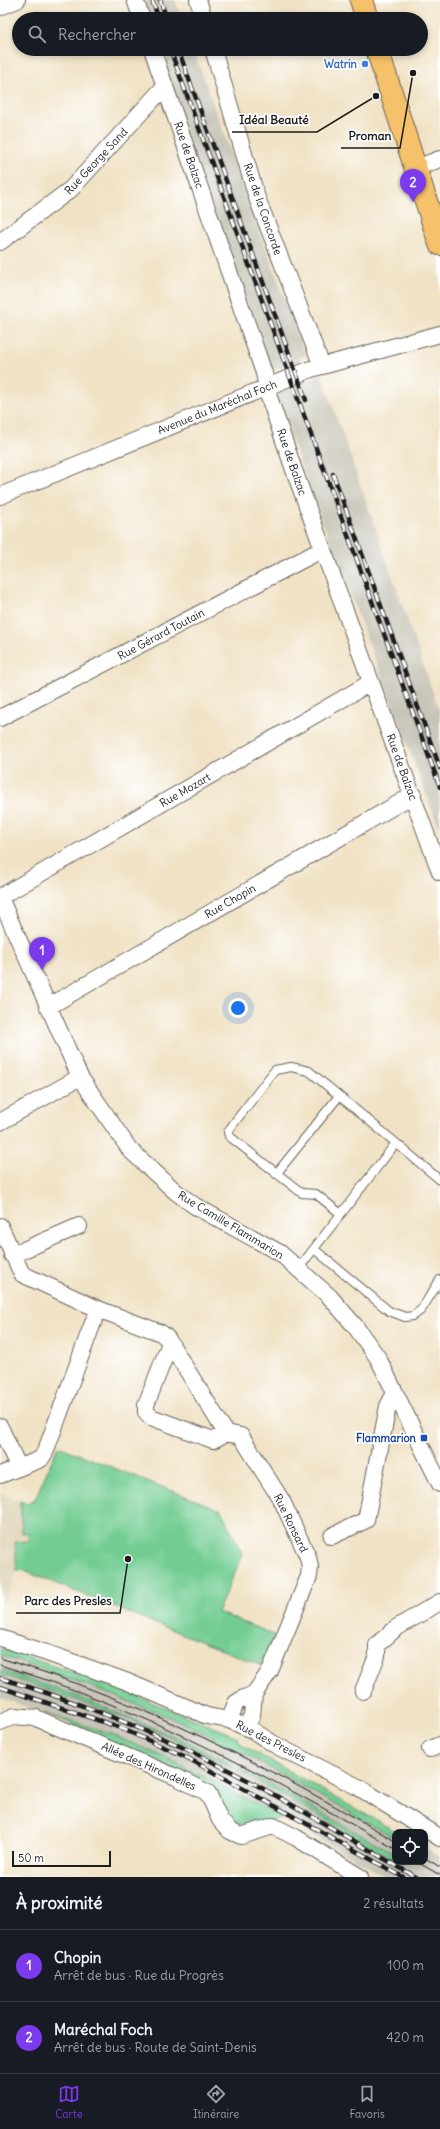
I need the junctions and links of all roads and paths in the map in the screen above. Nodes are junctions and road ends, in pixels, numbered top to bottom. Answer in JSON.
{"nodes":[{"id":1,"x":17,"y":0,"type":"edge"},
{"id":2,"x":135,"y":0,"type":"edge"},
{"id":3,"x":198,"y":0,"type":"edge"},
{"id":4,"x":361,"y":0,"type":"edge"},
{"id":5,"x":0,"y":7,"type":"edge"},
{"id":6,"x":139,"y":12,"type":"edge"},
{"id":7,"x":202,"y":12,"type":"edge"},
{"id":8,"x":365,"y":12,"type":"edge"},
{"id":9,"x":154,"y":56,"type":"edge"},
{"id":10,"x":216,"y":56,"type":"edge"},
{"id":11,"x":379,"y":56,"type":"edge"},
{"id":12,"x":165,"y":86,"type":"junction"},
{"id":13,"x":440,"y":160,"type":"edge"},
{"id":14,"x":416,"y":168,"type":"junction"},
{"id":15,"x":0,"y":242,"type":"edge"},
{"id":16,"x":440,"y":244,"type":"edge"},
{"id":17,"x":440,"y":334,"type":"edge"},
{"id":18,"x":322,"y":366,"type":"junction"},
{"id":19,"x":267,"y":387,"type":"junction"},
{"id":20,"x":0,"y":496,"type":"edge"},
{"id":21,"x":323,"y":549,"type":"junction"},
{"id":22,"x":370,"y":683,"type":"junction"},
{"id":23,"x":0,"y":718,"type":"edge"},
{"id":24,"x":413,"y":795,"type":"junction"},
{"id":25,"x":440,"y":872,"type":"edge"},
{"id":26,"x":0,"y":898,"type":"edge"},
{"id":27,"x":48,"y":1007,"type":"junction"},
{"id":28,"x":80,"y":1077,"type":"junction"},
{"id":29,"x":339,"y":1096,"type":"junction"},
{"id":30,"x":0,"y":1122,"type":"edge"},
{"id":31,"x":396,"y":1143,"type":"junction"},
{"id":32,"x":276,"y":1174,"type":"junction"},
{"id":33,"x":440,"y":1180,"type":"edge"},
{"id":34,"x":341,"y":1214,"type":"junction"},
{"id":35,"x":0,"y":1226,"type":"edge"},
{"id":36,"x":78,"y":1226,"type":"dead end"},
{"id":37,"x":314,"y":1249,"type":"junction"},
{"id":38,"x":12,"y":1255,"type":"junction"},
{"id":39,"x":299,"y":1268,"type":"junction"},
{"id":40,"x":440,"y":1280,"type":"edge"},
{"id":41,"x":98,"y":1309,"type":"junction"},
{"id":42,"x":170,"y":1343,"type":"junction"},
{"id":43,"x":396,"y":1393,"type":"junction"},
{"id":44,"x":0,"y":1427,"type":"edge"},
{"id":45,"x":226,"y":1433,"type":"junction"},
{"id":46,"x":19,"y":1468,"type":"junction"},
{"id":47,"x":0,"y":1475,"type":"edge"},
{"id":48,"x":439,"y":1480,"type":"edge"},
{"id":49,"x":332,"y":1536,"type":"dead end"},
{"id":50,"x":440,"y":1602,"type":"edge"},
{"id":51,"x":0,"y":1638,"type":"edge"},
{"id":52,"x":363,"y":1691,"type":"dead end"},
{"id":53,"x":254,"y":1694,"type":"junction"},
{"id":54,"x":229,"y":1720,"type":"junction"},
{"id":55,"x":0,"y":1722,"type":"edge"},
{"id":56,"x":245,"y":1727,"type":"junction"},
{"id":57,"x":440,"y":1838,"type":"edge"},
{"id":58,"x":360,"y":1877,"type":"edge"}],
"edges":[{"from":1,"to":5,"type":"street"},
{"from":2,"to":6,"type":"street"},
{"from":3,"to":7,"type":"street"},
{"from":4,"to":8,"type":"main road"},
{"from":9,"to":12,"type":"street","name":"Rue de Balzac"},
{"from":10,"to":18,"type":"street","name":"Rue de la Concorde"},
{"from":11,"to":14,"type":"main road"},
{"from":12,"to":15,"type":"street","name":"Rue George Sand"},
{"from":12,"to":19,"type":"street","name":"Rue de Balzac"},
{"from":13,"to":14,"type":"street"},
{"from":14,"to":16,"type":"main road"},
{"from":17,"to":18,"type":"street","name":"Avenue du Maréchal Foch"},
{"from":18,"to":19,"type":"street","name":"Avenue du Maréchal Foch"},
{"from":19,"to":20,"type":"street","name":"Avenue du Maréchal Foch"},
{"from":19,"to":21,"type":"street","name":"Rue de Balzac"},
{"from":21,"to":22,"type":"street","name":"Rue de Balzac"},
{"from":21,"to":23,"type":"street","name":"Rue Gérard Toutain"},
{"from":22,"to":24,"type":"street","name":"Rue de Balzac"},
{"from":22,"to":26,"type":"street","name":"Rue Mozart"},
{"from":24,"to":25,"type":"street","name":"Rue de Balzac"},
{"from":24,"to":27,"type":"street","name":"Rue Chopin"},
{"from":26,"to":27,"type":"street","name":"Rue Camille Flammarion"},
{"from":27,"to":28,"type":"street","name":"Rue Camille Flammarion"},
{"from":28,"to":30,"type":"street"},
{"from":28,"to":39,"type":"street","name":"Rue Camille Flammarion"},
{"from":29,"to":31,"type":"lane"},
{"from":29,"to":32,"type":"lane"},
{"from":29,"to":32,"type":"lane"},
{"from":31,"to":33,"type":"lane"},
{"from":31,"to":34,"type":"lane"},
{"from":32,"to":34,"type":"lane"},
{"from":34,"to":37,"type":"lane"},
{"from":35,"to":38,"type":"street"},
{"from":36,"to":38,"type":"street"},
{"from":37,"to":39,"type":"lane"},
{"from":37,"to":40,"type":"lane"},
{"from":38,"to":41,"type":"street"},
{"from":39,"to":43,"type":"street","name":"Rue Camille Flammarion"},
{"from":41,"to":42,"type":"street"},
{"from":41,"to":46,"type":"street"},
{"from":42,"to":45,"type":"street"},
{"from":42,"to":45,"type":"street"},
{"from":43,"to":48,"type":"street","name":"Rue Camille Flammarion"},
{"from":43,"to":49,"type":"street"},
{"from":44,"to":46,"type":"street"},
{"from":45,"to":53,"type":"street","name":"Rue Ronsard"},
{"from":46,"to":47,"type":"street"},
{"from":50,"to":52,"type":"street"},
{"from":51,"to":54,"type":"street","name":"Rue des Presles"},
{"from":53,"to":54,"type":"street","name":"Rue Ronsard"},
{"from":53,"to":56,"type":"street"},
{"from":54,"to":56,"type":"street","name":"Rue des Presles"},
{"from":55,"to":58,"type":"street","name":"Allée des Hirondelles"},
{"from":56,"to":57,"type":"street","name":"Rue des Presles"}]}
